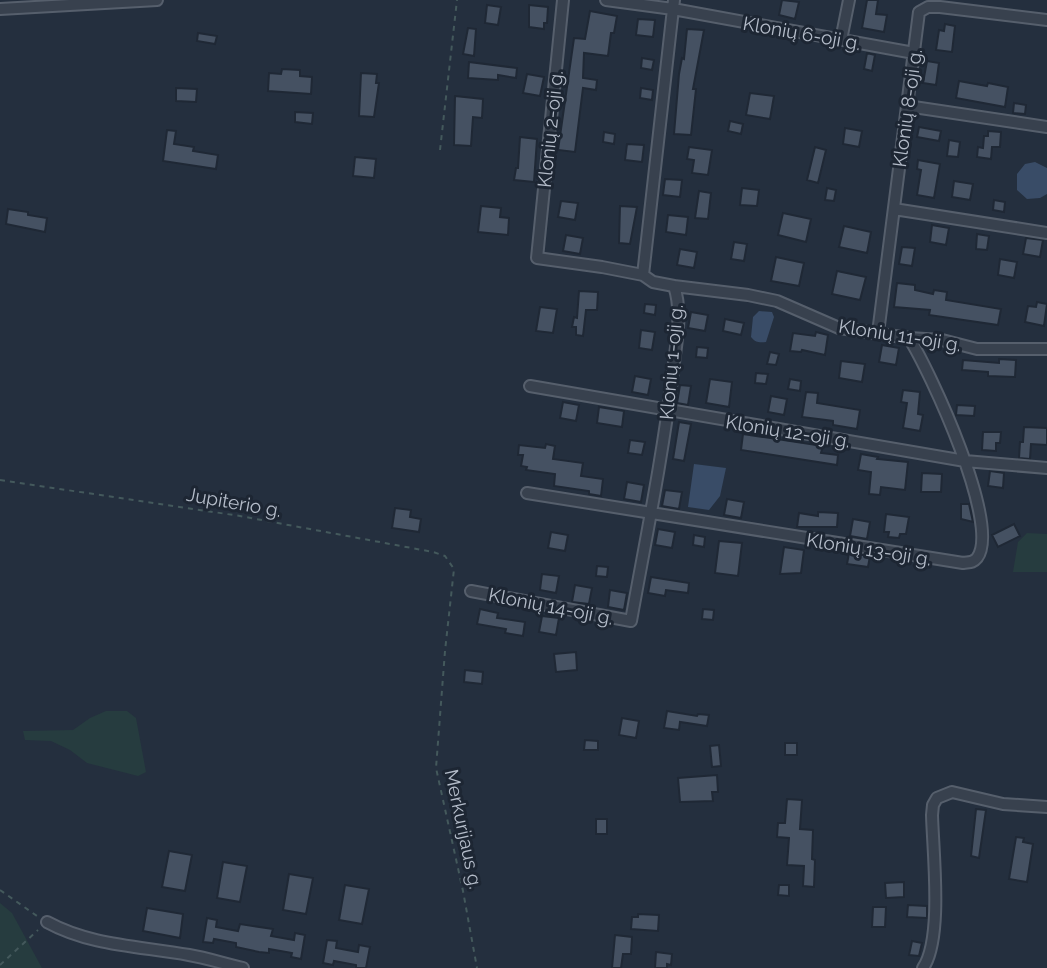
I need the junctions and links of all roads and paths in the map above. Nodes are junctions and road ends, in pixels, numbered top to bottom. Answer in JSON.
{"nodes":[{"id":1,"x":157,"y":0,"type":"edge"},
{"id":2,"x":457,"y":0,"type":"edge"},
{"id":3,"x":564,"y":0,"type":"edge"},
{"id":4,"x":606,"y":0,"type":"edge"},
{"id":5,"x":849,"y":0,"type":"edge"},
{"id":6,"x":674,"y":5,"type":"edge"},
{"id":7,"x":0,"y":9,"type":"edge"},
{"id":8,"x":1047,"y":20,"type":"edge"},
{"id":9,"x":841,"y":40,"type":"junction"},
{"id":10,"x":914,"y":53,"type":"junction"},
{"id":11,"x":907,"y":106,"type":"junction"},
{"id":12,"x":1047,"y":127,"type":"edge"},
{"id":13,"x":440,"y":150,"type":"dead end"},
{"id":14,"x":894,"y":208,"type":"junction"},
{"id":15,"x":1047,"y":233,"type":"edge"},
{"id":16,"x":643,"y":275,"type":"junction"},
{"id":17,"x":674,"y":286,"type":"junction"},
{"id":18,"x":878,"y":333,"type":"junction"},
{"id":19,"x":909,"y":338,"type":"junction"},
{"id":20,"x":1047,"y":349,"type":"edge"},
{"id":21,"x":530,"y":386,"type":"dead end"},
{"id":22,"x":668,"y":411,"type":"junction"},
{"id":23,"x":965,"y":461,"type":"junction"},
{"id":24,"x":1047,"y":468,"type":"edge"},
{"id":25,"x":0,"y":480,"type":"edge"},
{"id":26,"x":527,"y":493,"type":"dead end"},
{"id":27,"x":650,"y":515,"type":"junction"},
{"id":28,"x":454,"y":569,"type":"joint"},
{"id":29,"x":471,"y":591,"type":"dead end"},
{"id":30,"x":631,"y":621,"type":"joint"},
{"id":31,"x":1047,"y":807,"type":"edge"},
{"id":32,"x":0,"y":890,"type":"edge"},
{"id":33,"x":47,"y":922,"type":"junction"},
{"id":34,"x":0,"y":965,"type":"edge"},
{"id":35,"x":243,"y":968,"type":"edge"},
{"id":36,"x":477,"y":968,"type":"edge"},
{"id":37,"x":923,"y":968,"type":"edge"}],
"edges":[{"from":1,"to":7,"type":"street"},
{"from":2,"to":13,"type":"path"},
{"from":3,"to":16,"type":"street","name":"Klonių 2-oji g."},
{"from":4,"to":6,"type":"street","name":"Klonių 6-oji g."},
{"from":5,"to":9,"type":"street"},
{"from":6,"to":9,"type":"street","name":"Klonių 6-oji g."},
{"from":6,"to":16,"type":"street"},
{"from":8,"to":10,"type":"street","name":"Klonių 8-oji g."},
{"from":9,"to":10,"type":"street","name":"Klonių 6-oji g."},
{"from":10,"to":11,"type":"street","name":"Klonių 8-oji g."},
{"from":11,"to":12,"type":"street"},
{"from":11,"to":14,"type":"street","name":"Klonių 8-oji g."},
{"from":14,"to":15,"type":"street"},
{"from":14,"to":18,"type":"street","name":"Klonių 8-oji g."},
{"from":16,"to":17,"type":"street","name":"Klonių 1-oji g."},
{"from":17,"to":18,"type":"street","name":"Klonių 11-oji g."},
{"from":17,"to":22,"type":"street","name":"Klonių 1-oji g."},
{"from":18,"to":19,"type":"street","name":"Klonių 11-oji g."},
{"from":19,"to":20,"type":"street","name":"Klonių 11-oji g."},
{"from":19,"to":23,"type":"street","name":"Klonių 13-oji g."},
{"from":21,"to":22,"type":"street","name":"Klonių 12-oji g."},
{"from":22,"to":23,"type":"street","name":"Klonių 12-oji g."},
{"from":22,"to":27,"type":"street","name":"Klonių 1-oji g."},
{"from":23,"to":24,"type":"street","name":"Klonių 12-oji g."},
{"from":23,"to":27,"type":"street","name":"Klonių 13-oji g."},
{"from":25,"to":28,"type":"path","name":"Jupiterio g."},
{"from":26,"to":27,"type":"street","name":"Klonių 13-oji g."},
{"from":27,"to":30,"type":"street","name":"Klonių 1-oji g."},
{"from":28,"to":36,"type":"path","name":"Merkurijaus g."},
{"from":29,"to":30,"type":"street","name":"Klonių 14-oji g."},
{"from":31,"to":37,"type":"street"},
{"from":32,"to":33,"type":"path"},
{"from":33,"to":34,"type":"path"},
{"from":33,"to":35,"type":"street"}]}
